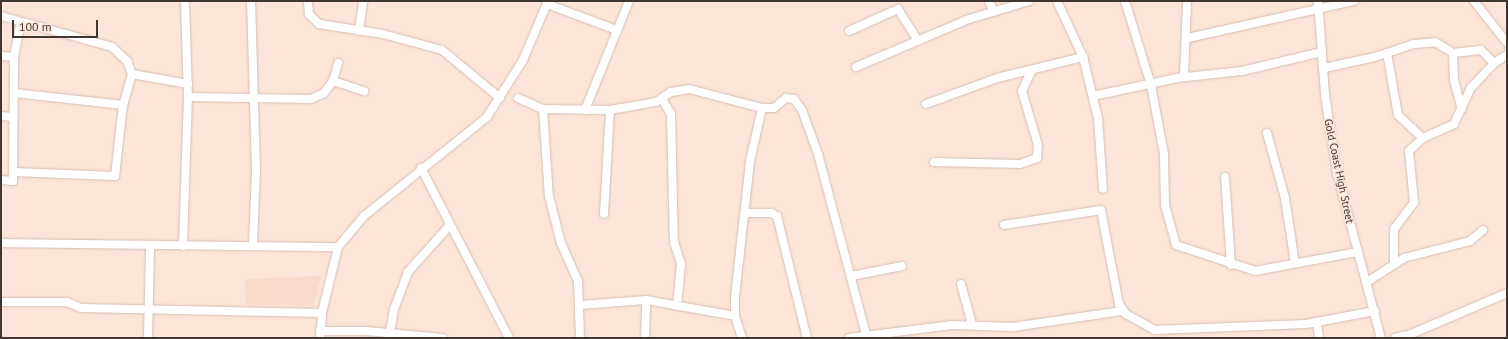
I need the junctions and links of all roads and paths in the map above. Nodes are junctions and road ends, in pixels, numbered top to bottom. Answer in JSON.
{"nodes":[{"id":1,"x":186,"y":1,"type":"edge"},
{"id":2,"x":252,"y":1,"type":"edge"},
{"id":3,"x":308,"y":1,"type":"edge"},
{"id":4,"x":363,"y":1,"type":"edge"},
{"id":5,"x":629,"y":1,"type":"edge"},
{"id":6,"x":989,"y":1,"type":"edge"},
{"id":7,"x":1029,"y":1,"type":"edge"},
{"id":8,"x":1057,"y":1,"type":"edge"},
{"id":9,"x":1125,"y":1,"type":"edge"},
{"id":10,"x":1187,"y":1,"type":"edge"},
{"id":11,"x":1354,"y":1,"type":"edge"},
{"id":12,"x":1474,"y":1,"type":"edge"},
{"id":13,"x":548,"y":2,"type":"edge"},
{"id":14,"x":1318,"y":4,"type":"edge"},
{"id":15,"x":994,"y":12,"type":"junction"},
{"id":16,"x":1,"y":16,"type":"edge"},
{"id":17,"x":21,"y":22,"type":"junction"},
{"id":18,"x":617,"y":30,"type":"junction"},
{"id":19,"x":849,"y":30,"type":"dead end"},
{"id":20,"x":359,"y":31,"type":"junction"},
{"id":21,"x":1188,"y":38,"type":"junction"},
{"id":22,"x":918,"y":41,"type":"junction"},
{"id":23,"x":1507,"y":43,"type":"edge"},
{"id":24,"x":1322,"y":52,"type":"junction"},
{"id":25,"x":1387,"y":53,"type":"junction"},
{"id":26,"x":1453,"y":53,"type":"junction"},
{"id":27,"x":1507,"y":55,"type":"edge"},
{"id":28,"x":1,"y":56,"type":"edge"},
{"id":29,"x":14,"y":57,"type":"junction"},
{"id":30,"x":1083,"y":57,"type":"junction"},
{"id":31,"x":338,"y":63,"type":"dead end"},
{"id":32,"x":1494,"y":63,"type":"junction"},
{"id":33,"x":856,"y":67,"type":"dead end"},
{"id":34,"x":1324,"y":68,"type":"junction"},
{"id":35,"x":1031,"y":72,"type":"junction"},
{"id":36,"x":132,"y":74,"type":"junction"},
{"id":37,"x":1184,"y":77,"type":"junction"},
{"id":38,"x":333,"y":81,"type":"junction"},
{"id":39,"x":188,"y":84,"type":"junction"},
{"id":40,"x":1151,"y":85,"type":"junction"},
{"id":41,"x":364,"y":91,"type":"dead end"},
{"id":42,"x":14,"y":93,"type":"junction"},
{"id":43,"x":1093,"y":96,"type":"junction"},
{"id":44,"x":188,"y":97,"type":"junction"},
{"id":45,"x":500,"y":98,"type":"junction"},
{"id":46,"x":518,"y":98,"type":"dead end"},
{"id":47,"x":662,"y":99,"type":"junction"},
{"id":48,"x":253,"y":100,"type":"junction"},
{"id":49,"x":926,"y":104,"type":"dead end"},
{"id":50,"x":123,"y":106,"type":"junction"},
{"id":51,"x":762,"y":108,"type":"junction"},
{"id":52,"x":543,"y":109,"type":"junction"},
{"id":53,"x":1462,"y":109,"type":"junction"},
{"id":54,"x":585,"y":110,"type":"junction"},
{"id":55,"x":610,"y":110,"type":"junction"},
{"id":56,"x":1,"y":116,"type":"edge"},
{"id":57,"x":12,"y":117,"type":"junction"},
{"id":58,"x":1267,"y":132,"type":"dead end"},
{"id":59,"x":1423,"y":138,"type":"junction"},
{"id":60,"x":934,"y":162,"type":"dead end"},
{"id":61,"x":421,"y":168,"type":"junction"},
{"id":62,"x":13,"y":172,"type":"junction"},
{"id":63,"x":1224,"y":177,"type":"dead end"},
{"id":64,"x":1,"y":180,"type":"edge"},
{"id":65,"x":1103,"y":189,"type":"dead end"},
{"id":66,"x":746,"y":213,"type":"junction"},
{"id":67,"x":604,"y":214,"type":"dead end"},
{"id":68,"x":450,"y":225,"type":"junction"},
{"id":69,"x":1004,"y":225,"type":"dead end"},
{"id":70,"x":1483,"y":230,"type":"dead end"},
{"id":71,"x":1,"y":242,"type":"edge"},
{"id":72,"x":253,"y":245,"type":"junction"},
{"id":73,"x":183,"y":246,"type":"junction"},
{"id":74,"x":150,"y":247,"type":"junction"},
{"id":75,"x":338,"y":248,"type":"junction"},
{"id":76,"x":1358,"y":252,"type":"junction"},
{"id":77,"x":1295,"y":264,"type":"junction"},
{"id":78,"x":1394,"y":264,"type":"junction"},
{"id":79,"x":1231,"y":265,"type":"junction"},
{"id":80,"x":902,"y":266,"type":"dead end"},
{"id":81,"x":851,"y":276,"type":"junction"},
{"id":82,"x":1367,"y":282,"type":"junction"},
{"id":83,"x":961,"y":284,"type":"dead end"},
{"id":84,"x":1507,"y":293,"type":"edge"},
{"id":85,"x":646,"y":300,"type":"junction"},
{"id":86,"x":1,"y":302,"type":"edge"},
{"id":87,"x":580,"y":305,"type":"junction"},
{"id":88,"x":677,"y":306,"type":"junction"},
{"id":89,"x":150,"y":309,"type":"junction"},
{"id":90,"x":1122,"y":311,"type":"junction"},
{"id":91,"x":1375,"y":311,"type":"junction"},
{"id":92,"x":322,"y":314,"type":"junction"},
{"id":93,"x":735,"y":316,"type":"junction"},
{"id":94,"x":972,"y":324,"type":"junction"},
{"id":95,"x":1317,"y":324,"type":"junction"},
{"id":96,"x":320,"y":334,"type":"edge"},
{"id":97,"x":866,"y":335,"type":"junction"},
{"id":98,"x":389,"y":337,"type":"edge"},
{"id":99,"x":148,"y":338,"type":"edge"},
{"id":100,"x":443,"y":338,"type":"edge"},
{"id":101,"x":509,"y":338,"type":"edge"},
{"id":102,"x":580,"y":338,"type":"edge"},
{"id":103,"x":645,"y":338,"type":"edge"},
{"id":104,"x":742,"y":338,"type":"edge"},
{"id":105,"x":807,"y":338,"type":"edge"},
{"id":106,"x":849,"y":338,"type":"edge"},
{"id":107,"x":1319,"y":338,"type":"edge"},
{"id":108,"x":1381,"y":338,"type":"edge"},
{"id":109,"x":1395,"y":338,"type":"edge"}],
"edges":[{"from":1,"to":39,"type":"street"},
{"from":2,"to":48,"type":"street"},
{"from":3,"to":20,"type":"street"},
{"from":4,"to":20,"type":"street"},
{"from":5,"to":18,"type":"street"},
{"from":6,"to":15,"type":"street"},
{"from":7,"to":15,"type":"street"},
{"from":8,"to":30,"type":"street"},
{"from":9,"to":40,"type":"street"},
{"from":10,"to":21,"type":"street"},
{"from":11,"to":14,"type":"street"},
{"from":12,"to":23,"type":"street"},
{"from":13,"to":18,"type":"street"},
{"from":13,"to":45,"type":"street"},
{"from":14,"to":21,"type":"street"},
{"from":14,"to":24,"type":"street","name":"Gold Coast High Street"},
{"from":15,"to":22,"type":"street"},
{"from":16,"to":17,"type":"street"},
{"from":17,"to":29,"type":"street"},
{"from":17,"to":36,"type":"street"},
{"from":18,"to":54,"type":"street"},
{"from":19,"to":22,"type":"street"},
{"from":20,"to":45,"type":"street"},
{"from":21,"to":37,"type":"street"},
{"from":22,"to":33,"type":"street"},
{"from":24,"to":34,"type":"street","name":"Gold Coast High Street"},
{"from":24,"to":37,"type":"street"},
{"from":25,"to":26,"type":"street"},
{"from":25,"to":34,"type":"street"},
{"from":25,"to":59,"type":"street"},
{"from":26,"to":32,"type":"street"},
{"from":26,"to":53,"type":"street"},
{"from":27,"to":32,"type":"street"},
{"from":28,"to":29,"type":"street"},
{"from":29,"to":42,"type":"street"},
{"from":30,"to":35,"type":"street"},
{"from":30,"to":43,"type":"street"},
{"from":31,"to":38,"type":"street"},
{"from":32,"to":53,"type":"street"},
{"from":34,"to":76,"type":"street","name":"Gold Coast High Street"},
{"from":35,"to":49,"type":"street"},
{"from":35,"to":60,"type":"street"},
{"from":36,"to":39,"type":"street"},
{"from":36,"to":50,"type":"street"},
{"from":37,"to":40,"type":"street"},
{"from":38,"to":41,"type":"street"},
{"from":38,"to":48,"type":"street"},
{"from":39,"to":44,"type":"street"},
{"from":40,"to":43,"type":"street"},
{"from":40,"to":79,"type":"street"},
{"from":42,"to":50,"type":"street"},
{"from":42,"to":57,"type":"street"},
{"from":43,"to":65,"type":"street"},
{"from":44,"to":48,"type":"street"},
{"from":44,"to":73,"type":"street"},
{"from":45,"to":61,"type":"street"},
{"from":46,"to":52,"type":"street"},
{"from":47,"to":51,"type":"street"},
{"from":47,"to":55,"type":"street"},
{"from":47,"to":88,"type":"street"},
{"from":48,"to":72,"type":"street"},
{"from":50,"to":62,"type":"street"},
{"from":51,"to":66,"type":"street"},
{"from":51,"to":81,"type":"street"},
{"from":52,"to":54,"type":"street"},
{"from":52,"to":87,"type":"street"},
{"from":53,"to":59,"type":"street"},
{"from":54,"to":55,"type":"street"},
{"from":55,"to":67,"type":"street"},
{"from":56,"to":57,"type":"street"},
{"from":57,"to":62,"type":"street"},
{"from":58,"to":77,"type":"street"},
{"from":59,"to":78,"type":"street"},
{"from":61,"to":68,"type":"street"},
{"from":61,"to":75,"type":"street"},
{"from":62,"to":64,"type":"street"},
{"from":63,"to":79,"type":"street"},
{"from":66,"to":93,"type":"street"},
{"from":66,"to":105,"type":"street"},
{"from":68,"to":98,"type":"street"},
{"from":68,"to":101,"type":"street"},
{"from":69,"to":90,"type":"street"},
{"from":70,"to":78,"type":"street"},
{"from":71,"to":74,"type":"street"},
{"from":72,"to":73,"type":"street"},
{"from":72,"to":75,"type":"street"},
{"from":73,"to":74,"type":"street"},
{"from":74,"to":89,"type":"street"},
{"from":75,"to":92,"type":"street"},
{"from":76,"to":77,"type":"street"},
{"from":76,"to":82,"type":"street","name":"Gold Coast High Street"},
{"from":77,"to":79,"type":"street"},
{"from":78,"to":82,"type":"street"},
{"from":80,"to":81,"type":"street"},
{"from":81,"to":97,"type":"street"},
{"from":82,"to":91,"type":"street","name":"Gold Coast High Street"},
{"from":83,"to":94,"type":"street"},
{"from":84,"to":109,"type":"street"},
{"from":85,"to":87,"type":"street"},
{"from":85,"to":88,"type":"street"},
{"from":85,"to":103,"type":"street"},
{"from":86,"to":89,"type":"street"},
{"from":87,"to":102,"type":"street"},
{"from":88,"to":93,"type":"street"},
{"from":89,"to":92,"type":"street"},
{"from":89,"to":99,"type":"street"},
{"from":90,"to":94,"type":"street"},
{"from":90,"to":95,"type":"street"},
{"from":91,"to":95,"type":"street"},
{"from":91,"to":108,"type":"street","name":"Gold Coast High Street"},
{"from":92,"to":96,"type":"street"},
{"from":93,"to":104,"type":"street"},
{"from":94,"to":97,"type":"street"},
{"from":95,"to":107,"type":"street"},
{"from":96,"to":98,"type":"street"},
{"from":97,"to":106,"type":"street"},
{"from":98,"to":100,"type":"street"}]}
